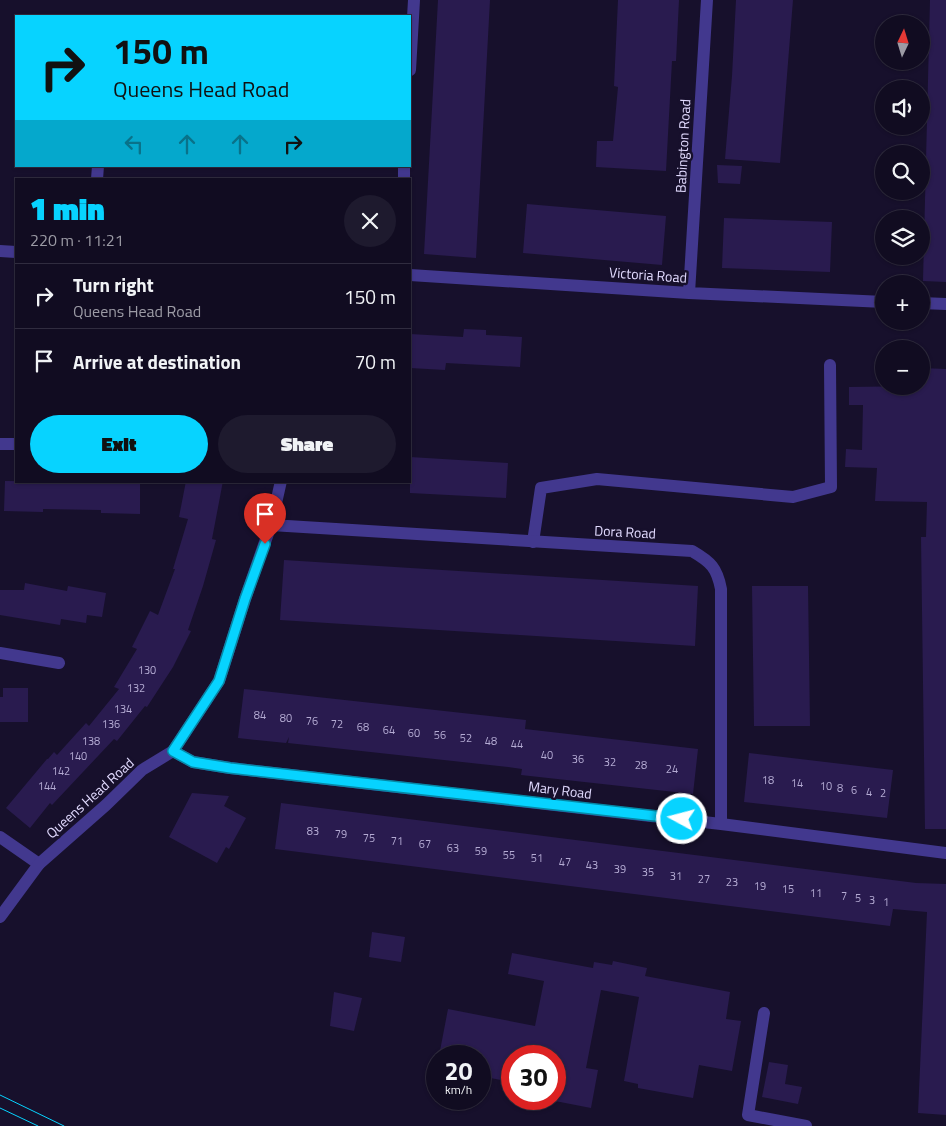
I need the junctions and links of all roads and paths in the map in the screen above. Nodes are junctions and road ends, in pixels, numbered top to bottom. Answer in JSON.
{"nodes":[{"id":1,"x":414,"y":0,"type":"edge"},
{"id":2,"x":706,"y":0,"type":"edge"},
{"id":3,"x":411,"y":52,"type":"edge"},
{"id":4,"x":0,"y":251,"type":"edge"},
{"id":5,"x":15,"y":252,"type":"edge"},
{"id":6,"x":411,"y":275,"type":"edge"},
{"id":7,"x":689,"y":293,"type":"junction"},
{"id":8,"x":875,"y":302,"type":"edge"},
{"id":9,"x":930,"y":303,"type":"edge"},
{"id":10,"x":946,"y":304,"type":"edge"},
{"id":11,"x":830,"y":365,"type":"dead end"},
{"id":12,"x":0,"y":444,"type":"edge"},
{"id":13,"x":15,"y":444,"type":"edge"},
{"id":14,"x":280,"y":483,"type":"edge"},
{"id":15,"x":271,"y":526,"type":"junction"},
{"id":16,"x":533,"y":542,"type":"junction"},
{"id":17,"x":0,"y":653,"type":"edge"},
{"id":18,"x":59,"y":663,"type":"dead end"},
{"id":19,"x":173,"y":751,"type":"junction"},
{"id":20,"x":721,"y":824,"type":"junction"},
{"id":21,"x":0,"y":837,"type":"edge"},
{"id":22,"x":946,"y":853,"type":"edge"},
{"id":23,"x":40,"y":864,"type":"junction"},
{"id":24,"x":0,"y":917,"type":"edge"},
{"id":25,"x":764,"y":1013,"type":"dead end"},
{"id":26,"x":806,"y":1126,"type":"edge"}],
"edges":[{"from":1,"to":3,"type":"street"},
{"from":2,"to":7,"type":"street","name":"Babington Road"},
{"from":4,"to":5,"type":"street"},
{"from":6,"to":7,"type":"street","name":"Victoria Road"},
{"from":7,"to":8,"type":"street","name":"Victoria Road"},
{"from":9,"to":10,"type":"street"},
{"from":11,"to":16,"type":"street"},
{"from":12,"to":13,"type":"street"},
{"from":14,"to":15,"type":"street","name":"Queens Head Road"},
{"from":15,"to":16,"type":"street","name":"Dora Road"},
{"from":15,"to":19,"type":"street","name":"Queens Head Road"},
{"from":16,"to":20,"type":"street","name":"Dora Road"},
{"from":17,"to":18,"type":"street"},
{"from":19,"to":20,"type":"street","name":"Mary Road"},
{"from":19,"to":23,"type":"street","name":"Queens Head Road"},
{"from":20,"to":22,"type":"street","name":"Mary Road"},
{"from":21,"to":23,"type":"street"},
{"from":23,"to":24,"type":"street","name":"Queens Head Road"},
{"from":25,"to":26,"type":"street"}]}
